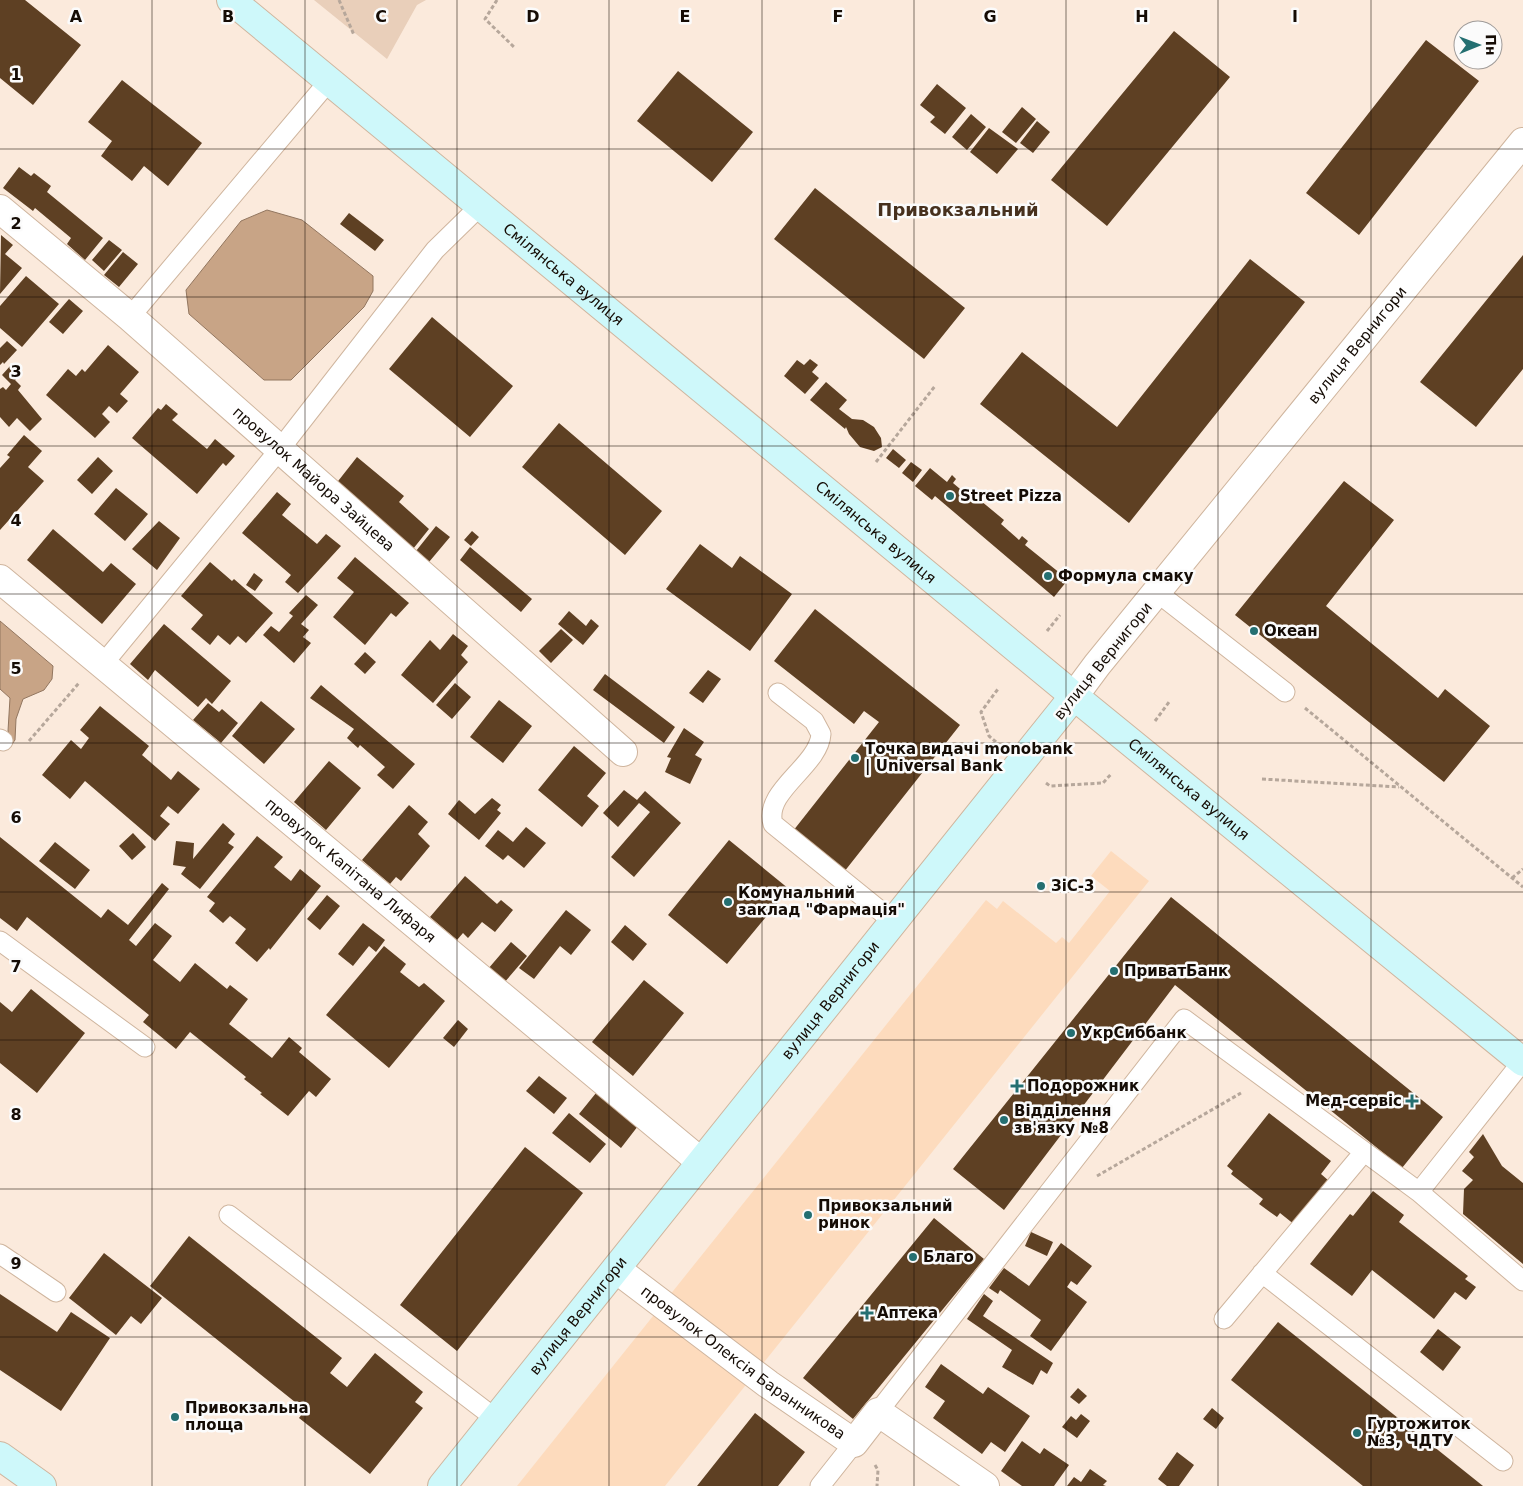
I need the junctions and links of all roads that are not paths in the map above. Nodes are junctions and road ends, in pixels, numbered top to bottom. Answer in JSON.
{"nodes":[{"id":1,"x":231,"y":0,"type":"edge"},
{"id":2,"x":329,"y":81,"type":"junction"},
{"id":3,"x":1523,"y":142,"type":"edge"},
{"id":4,"x":480,"y":206,"type":"junction"},
{"id":5,"x":0,"y":209,"type":"edge"},
{"id":6,"x":130,"y":317,"type":"junction"},
{"id":7,"x":280,"y":449,"type":"junction"},
{"id":8,"x":0,"y":579,"type":"edge"},
{"id":9,"x":1158,"y":593,"type":"junction"},
{"id":10,"x":100,"y":662,"type":"junction"},
{"id":11,"x":1285,"y":692,"type":"road end"},
{"id":12,"x":778,"y":693,"type":"dead end"},
{"id":13,"x":1074,"y":696,"type":"junction"},
{"id":14,"x":623,"y":752,"type":"dead end"},
{"id":15,"x":894,"y":922,"type":"junction"},
{"id":16,"x":0,"y":942,"type":"edge"},
{"id":17,"x":145,"y":1047,"type":"dead end"},
{"id":18,"x":1523,"y":1062,"type":"edge"},
{"id":19,"x":1364,"y":1152,"type":"junction"},
{"id":20,"x":701,"y":1162,"type":"junction"},
{"id":21,"x":1419,"y":1192,"type":"junction"},
{"id":22,"x":229,"y":1215,"type":"dead end"},
{"id":23,"x":0,"y":1254,"type":"edge"},
{"id":24,"x":616,"y":1269,"type":"junction"},
{"id":25,"x":1262,"y":1273,"type":"junction"},
{"id":26,"x":1523,"y":1281,"type":"edge"},
{"id":27,"x":56,"y":1292,"type":"dead end"},
{"id":28,"x":1224,"y":1319,"type":"dead end"},
{"id":29,"x":878,"y":1412,"type":"junction"},
{"id":30,"x":496,"y":1419,"type":"junction"},
{"id":31,"x":854,"y":1443,"type":"junction"},
{"id":32,"x":0,"y":1456,"type":"edge"},
{"id":33,"x":1503,"y":1461,"type":"dead end"},
{"id":34,"x":42,"y":1486,"type":"edge"},
{"id":35,"x":442,"y":1486,"type":"edge"},
{"id":36,"x":820,"y":1486,"type":"edge"},
{"id":37,"x":985,"y":1486,"type":"edge"}],
"edges":[{"from":1,"to":2,"type":"main road","name":"Смілянська вулиця"},
{"from":2,"to":4,"type":"main road","name":"Смілянська вулиця"},
{"from":2,"to":6,"type":"lane"},
{"from":3,"to":9,"type":"street","name":"вулиця Вернигори"},
{"from":4,"to":7,"type":"lane"},
{"from":4,"to":13,"type":"main road","name":"Смілянська вулиця"},
{"from":5,"to":6,"type":"street","name":"провулок Майора Зайцева"},
{"from":6,"to":7,"type":"street","name":"провулок Майора Зайцева"},
{"from":7,"to":10,"type":"lane"},
{"from":7,"to":14,"type":"street","name":"провулок Майора Зайцева"},
{"from":8,"to":10,"type":"street","name":"провулок Капітана Лифаря"},
{"from":9,"to":11,"type":"lane"},
{"from":9,"to":13,"type":"street","name":"вулиця Вернигори"},
{"from":10,"to":20,"type":"street","name":"провулок Капітана Лифаря"},
{"from":12,"to":15,"type":"lane"},
{"from":13,"to":15,"type":"main road","name":"вулиця Вернигори"},
{"from":13,"to":18,"type":"main road","name":"Смілянська вулиця"},
{"from":15,"to":20,"type":"main road","name":"вулиця Вернигори"},
{"from":16,"to":17,"type":"lane"},
{"from":18,"to":21,"type":"lane"},
{"from":19,"to":21,"type":"lane"},
{"from":19,"to":25,"type":"lane"},
{"from":19,"to":29,"type":"lane"},
{"from":20,"to":24,"type":"main road","name":"вулиця Вернигори"},
{"from":21,"to":26,"type":"lane"},
{"from":22,"to":30,"type":"lane"},
{"from":23,"to":27,"type":"lane"},
{"from":24,"to":30,"type":"main road","name":"вулиця Вернигори"},
{"from":24,"to":31,"type":"street","name":"провулок Олексія Баранникова"},
{"from":25,"to":28,"type":"lane"},
{"from":25,"to":33,"type":"lane"},
{"from":29,"to":31,"type":"street","name":"провулок Олексія Баранникова"},
{"from":29,"to":37,"type":"street"},
{"from":30,"to":35,"type":"main road","name":"вулиця Вернигори"},
{"from":31,"to":36,"type":"lane"},
{"from":32,"to":34,"type":"main road"}]}
